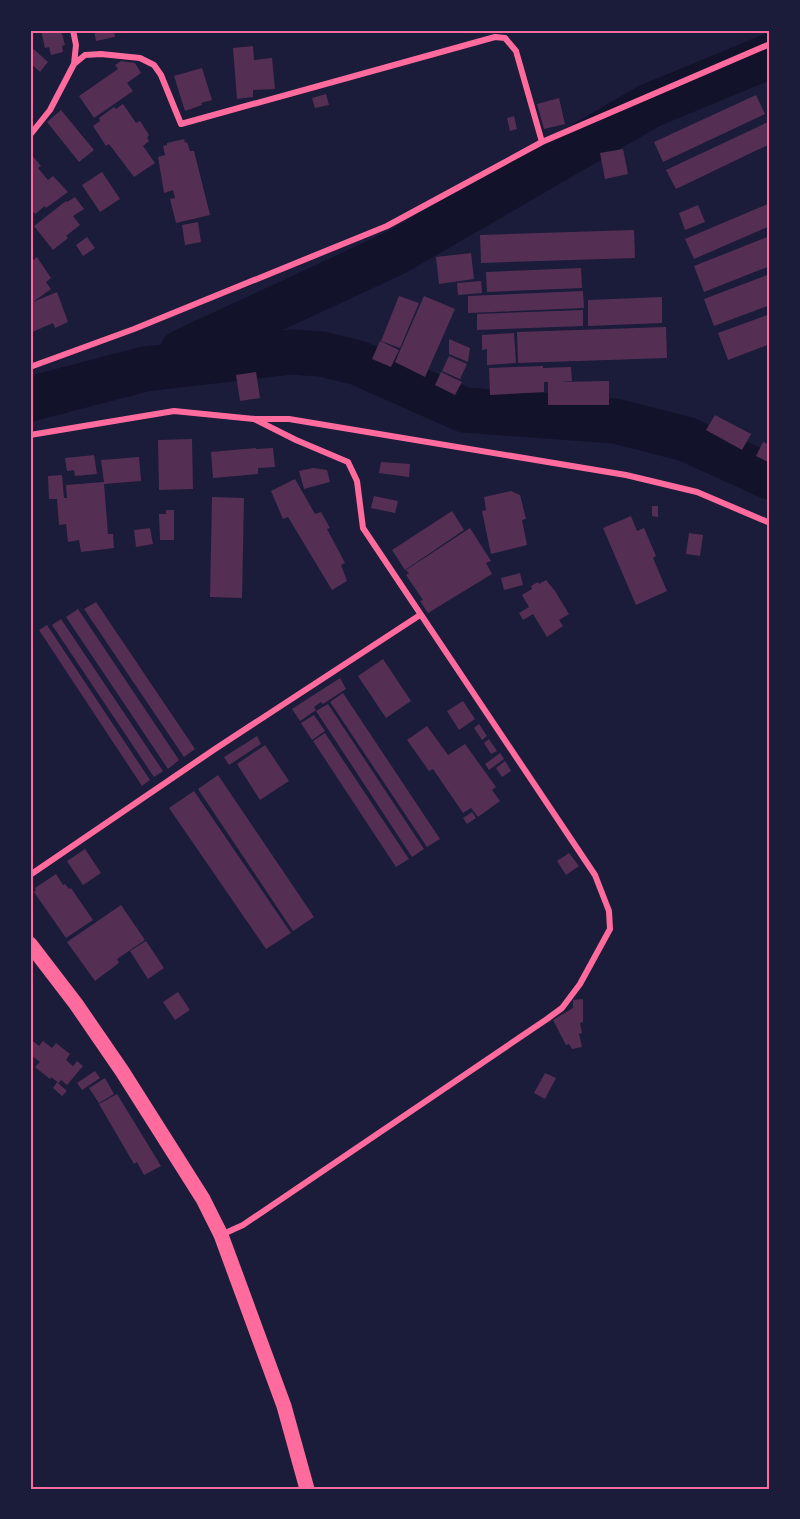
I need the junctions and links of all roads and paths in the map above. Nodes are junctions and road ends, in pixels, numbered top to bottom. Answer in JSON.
{"nodes":[{"id":1,"x":73,"y":30,"type":"edge"},
{"id":2,"x":770,"y":44,"type":"edge"},
{"id":3,"x":74,"y":64,"type":"junction"},
{"id":4,"x":30,"y":135,"type":"edge"},
{"id":5,"x":542,"y":142,"type":"junction"},
{"id":6,"x":30,"y":367,"type":"edge"},
{"id":7,"x":254,"y":419,"type":"junction"},
{"id":8,"x":30,"y":435,"type":"edge"},
{"id":9,"x":770,"y":523,"type":"edge"},
{"id":10,"x":420,"y":615,"type":"junction"},
{"id":11,"x":30,"y":875,"type":"edge"},
{"id":12,"x":30,"y":944,"type":"edge"},
{"id":13,"x":221,"y":1235,"type":"junction"},
{"id":14,"x":307,"y":1489,"type":"edge"}],
"edges":[{"from":1,"to":3,"type":"street"},
{"from":2,"to":5,"type":"street"},
{"from":3,"to":4,"type":"street"},
{"from":3,"to":5,"type":"street"},
{"from":5,"to":6,"type":"street"},
{"from":7,"to":8,"type":"street"},
{"from":7,"to":9,"type":"street"},
{"from":7,"to":10,"type":"street"},
{"from":10,"to":11,"type":"street"},
{"from":10,"to":13,"type":"street"},
{"from":12,"to":13,"type":"main road"},
{"from":13,"to":14,"type":"main road"}]}
